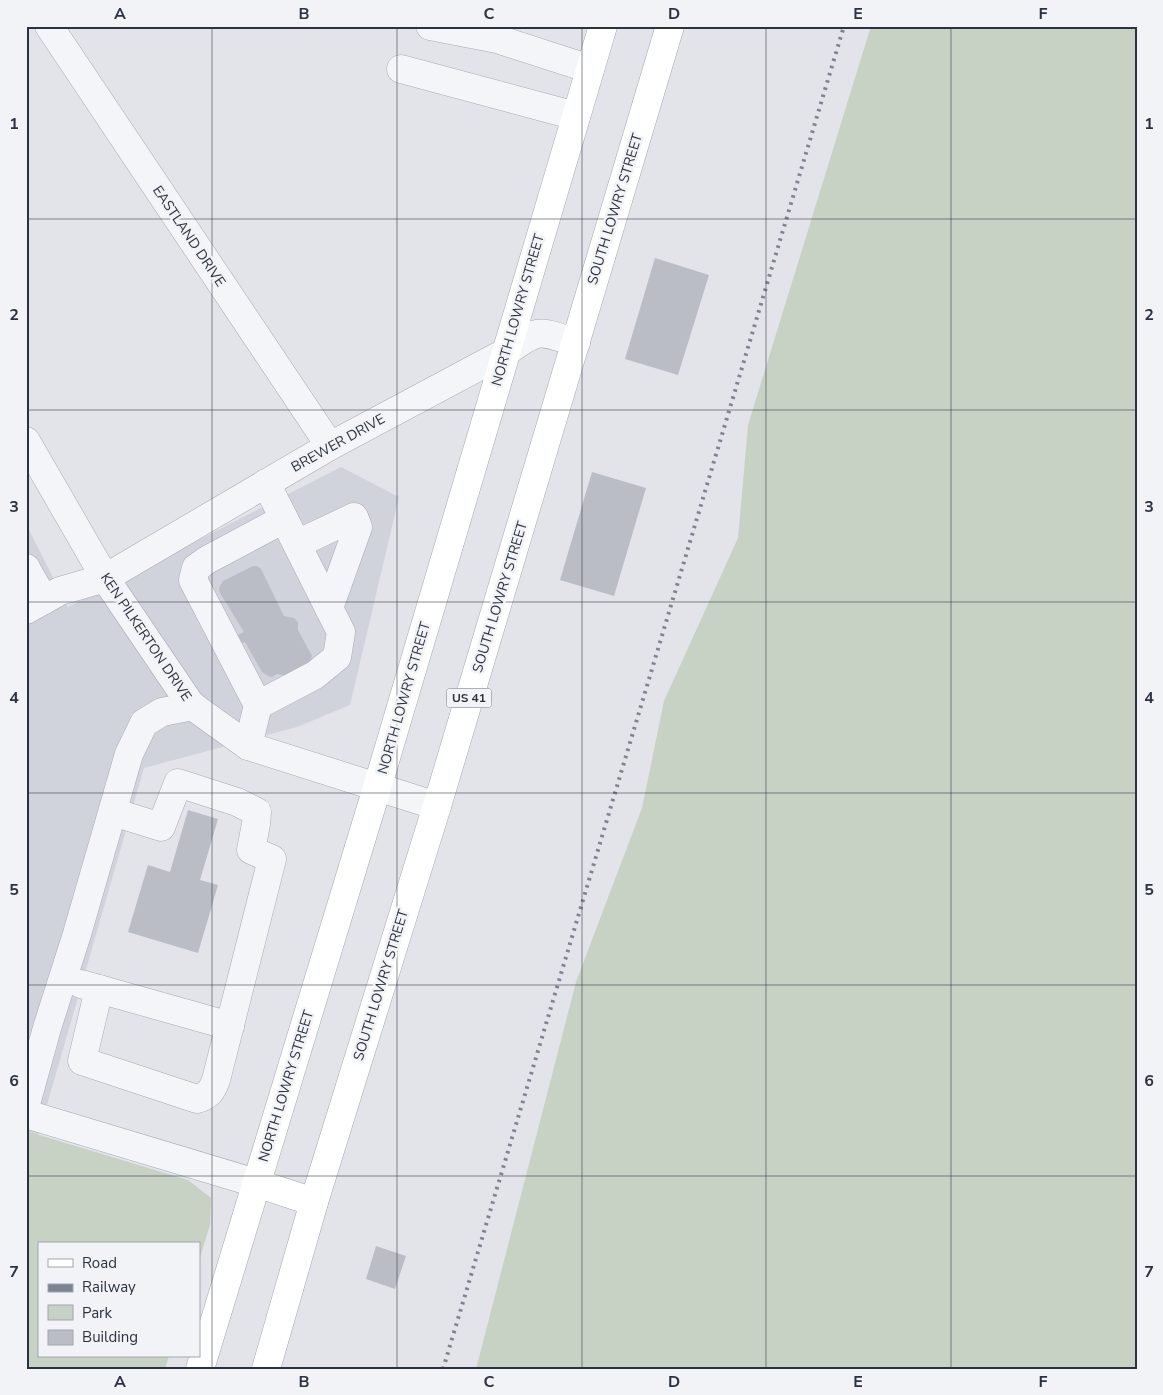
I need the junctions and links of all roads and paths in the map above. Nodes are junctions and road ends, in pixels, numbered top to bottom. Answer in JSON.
{"nodes":[{"id":1,"x":49,"y":26,"type":"edge"},
{"id":2,"x":430,"y":26,"type":"edge"},
{"id":3,"x":603,"y":26,"type":"edge"},
{"id":4,"x":670,"y":26,"type":"edge"},
{"id":5,"x":499,"y":33,"type":"edge"},
{"id":6,"x":401,"y":69,"type":"dead end"},
{"id":7,"x":590,"y":69,"type":"junction"},
{"id":8,"x":576,"y":116,"type":"junction"},
{"id":9,"x":576,"y":342,"type":"junction"},
{"id":10,"x":506,"y":352,"type":"junction"},
{"id":11,"x":26,"y":441,"type":"edge"},
{"id":12,"x":330,"y":446,"type":"junction"},
{"id":13,"x":266,"y":483,"type":"junction"},
{"id":14,"x":284,"y":519,"type":"junction"},
{"id":15,"x":297,"y":544,"type":"junction"},
{"id":16,"x":26,"y":568,"type":"edge"},
{"id":17,"x":106,"y":578,"type":"junction"},
{"id":18,"x":35,"y":605,"type":"edge"},
{"id":19,"x":329,"y":608,"type":"junction"},
{"id":20,"x":258,"y":705,"type":"junction"},
{"id":21,"x":193,"y":706,"type":"junction"},
{"id":22,"x":248,"y":746,"type":"junction"},
{"id":23,"x":377,"y":788,"type":"junction"},
{"id":24,"x":437,"y":806,"type":"junction"},
{"id":25,"x":112,"y":812,"type":"junction"},
{"id":26,"x":63,"y":979,"type":"junction"},
{"id":27,"x":100,"y":989,"type":"junction"},
{"id":28,"x":230,"y":1026,"type":"junction"},
{"id":29,"x":26,"y":1104,"type":"edge"},
{"id":30,"x":26,"y":1114,"type":"edge"},
{"id":31,"x":256,"y":1183,"type":"junction"},
{"id":32,"x":314,"y":1202,"type":"junction"},
{"id":33,"x":200,"y":1369,"type":"edge"},
{"id":34,"x":266,"y":1369,"type":"edge"}],
"edges":[{"from":1,"to":12,"type":"street","name":"EASTLAND DRIVE"},
{"from":2,"to":5,"type":"street"},
{"from":3,"to":7,"type":"main road","name":"NORTH LOWRY STREET"},
{"from":4,"to":9,"type":"main road","name":"SOUTH LOWRY STREET","number":"US 41"},
{"from":5,"to":7,"type":"street"},
{"from":6,"to":8,"type":"street"},
{"from":7,"to":8,"type":"main road","name":"NORTH LOWRY STREET"},
{"from":8,"to":10,"type":"main road","name":"NORTH LOWRY STREET"},
{"from":9,"to":10,"type":"street","name":"BREWER DRIVE"},
{"from":9,"to":24,"type":"main road","name":"SOUTH LOWRY STREET","number":"US 41"},
{"from":10,"to":12,"type":"street","name":"BREWER DRIVE"},
{"from":10,"to":23,"type":"main road","name":"NORTH LOWRY STREET"},
{"from":11,"to":17,"type":"street","name":"KEN PILKERTON DRIVE"},
{"from":12,"to":13,"type":"street","name":"BREWER DRIVE"},
{"from":13,"to":14,"type":"street"},
{"from":13,"to":17,"type":"street","name":"BREWER DRIVE"},
{"from":14,"to":15,"type":"street"},
{"from":14,"to":20,"type":"street"},
{"from":15,"to":19,"type":"street"},
{"from":15,"to":19,"type":"street"},
{"from":16,"to":18,"type":"street"},
{"from":17,"to":18,"type":"street","name":"BREWER DRIVE"},
{"from":17,"to":21,"type":"street","name":"KEN PILKERTON DRIVE"},
{"from":19,"to":20,"type":"street"},
{"from":20,"to":22,"type":"street"},
{"from":21,"to":22,"type":"street","name":"KEN PILKERTON DRIVE"},
{"from":21,"to":25,"type":"street"},
{"from":22,"to":23,"type":"street","name":"KEN PILKERTON DRIVE"},
{"from":23,"to":24,"type":"street","name":"KEN PILKERTON DRIVE"},
{"from":23,"to":31,"type":"main road","name":"NORTH LOWRY STREET"},
{"from":24,"to":32,"type":"main road","name":"SOUTH LOWRY STREET","number":"US 41"},
{"from":25,"to":26,"type":"street"},
{"from":25,"to":28,"type":"street"},
{"from":26,"to":27,"type":"street"},
{"from":26,"to":29,"type":"street"},
{"from":27,"to":28,"type":"street"},
{"from":27,"to":28,"type":"street"},
{"from":30,"to":31,"type":"street"},
{"from":31,"to":32,"type":"main road"},
{"from":31,"to":33,"type":"main road","name":"NORTH LOWRY STREET"},
{"from":32,"to":34,"type":"main road","name":"SOUTH LOWRY STREET","number":"US 41"}]}
